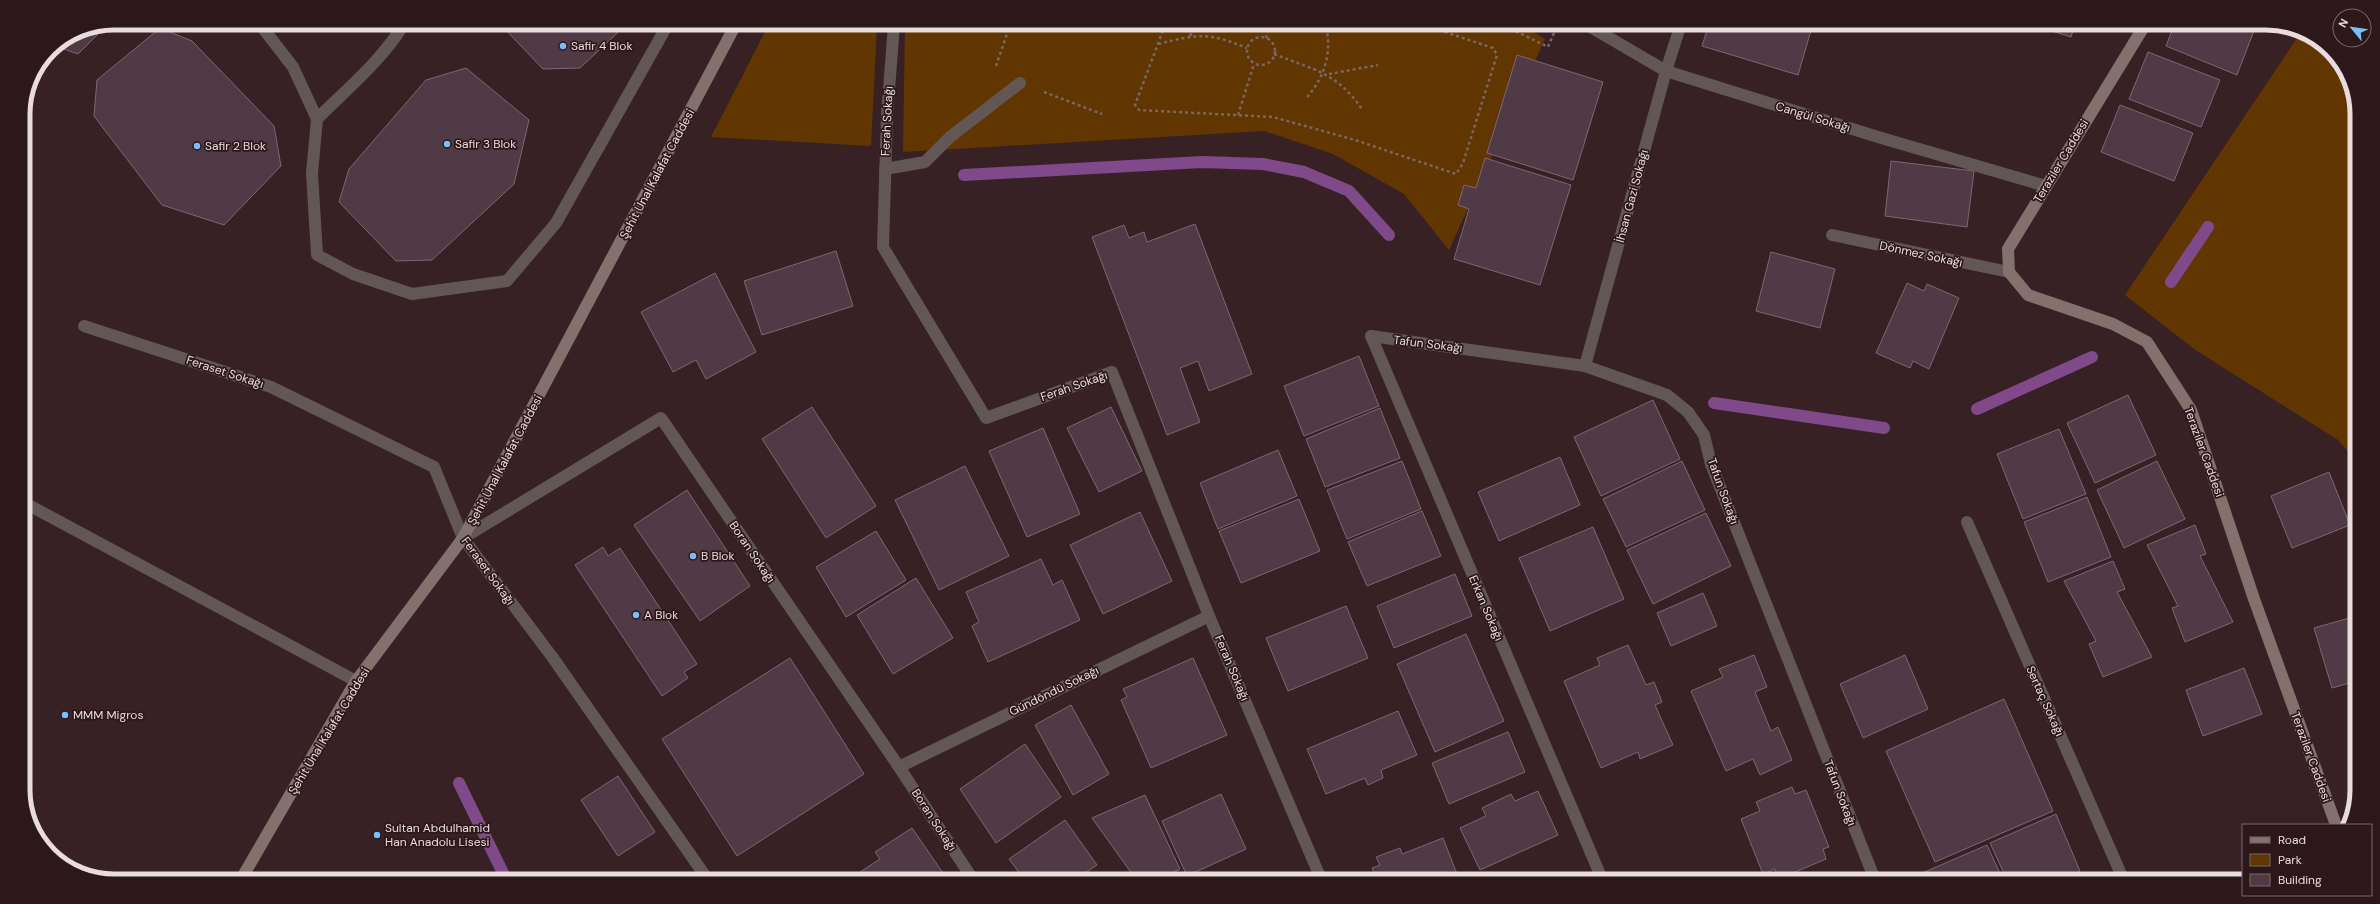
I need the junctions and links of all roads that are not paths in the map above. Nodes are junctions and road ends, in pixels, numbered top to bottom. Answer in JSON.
{"nodes":[{"id":1,"x":264,"y":30,"type":"edge"},
{"id":2,"x":400,"y":30,"type":"edge"},
{"id":3,"x":665,"y":30,"type":"edge"},
{"id":4,"x":733,"y":30,"type":"edge"},
{"id":5,"x":894,"y":30,"type":"edge"},
{"id":6,"x":1596,"y":30,"type":"edge"},
{"id":7,"x":1679,"y":30,"type":"edge"},
{"id":8,"x":2142,"y":30,"type":"edge"},
{"id":9,"x":1666,"y":71,"type":"junction"},
{"id":10,"x":1020,"y":83,"type":"dead end"},
{"id":11,"x":317,"y":119,"type":"junction"},
{"id":12,"x":885,"y":169,"type":"junction"},
{"id":13,"x":2046,"y":186,"type":"junction"},
{"id":14,"x":1832,"y":235,"type":"dead end"},
{"id":15,"x":2009,"y":272,"type":"junction"},
{"id":16,"x":84,"y":326,"type":"dead end"},
{"id":17,"x":1371,"y":336,"type":"joint"},
{"id":18,"x":1585,"y":366,"type":"junction"},
{"id":19,"x":30,"y":506,"type":"edge"},
{"id":20,"x":1967,"y":522,"type":"dead end"},
{"id":21,"x":464,"y":538,"type":"junction"},
{"id":22,"x":1209,"y":616,"type":"junction"},
{"id":23,"x":356,"y":681,"type":"junction"},
{"id":24,"x":899,"y":767,"type":"junction"},
{"id":25,"x":2336,"y":824,"type":"edge"},
{"id":26,"x":244,"y":874,"type":"edge"},
{"id":27,"x":703,"y":874,"type":"edge"},
{"id":28,"x":969,"y":874,"type":"edge"},
{"id":29,"x":1319,"y":874,"type":"edge"},
{"id":30,"x":1599,"y":874,"type":"edge"},
{"id":31,"x":1872,"y":874,"type":"edge"},
{"id":32,"x":2121,"y":874,"type":"edge"}],
"edges":[{"from":1,"to":11,"type":"street"},
{"from":2,"to":11,"type":"street"},
{"from":3,"to":11,"type":"street"},
{"from":4,"to":21,"type":"street","name":"Şehit Ünal Kalafat Caddesi"},
{"from":5,"to":12,"type":"street","name":"Ferah Sokağı"},
{"from":6,"to":9,"type":"street","name":"Cangül Sokağı"},
{"from":7,"to":9,"type":"street","name":"İhsan Gazi Sokağı"},
{"from":8,"to":13,"type":"street","name":"Teraziler Caddesi"},
{"from":9,"to":13,"type":"street","name":"Cangül Sokağı"},
{"from":9,"to":18,"type":"street","name":"İhsan Gazi Sokağı"},
{"from":10,"to":12,"type":"street"},
{"from":12,"to":22,"type":"street","name":"Ferah Sokağı"},
{"from":13,"to":15,"type":"street","name":"Teraziler Caddesi"},
{"from":14,"to":15,"type":"street","name":"Dönmez Sokağı"},
{"from":15,"to":25,"type":"street","name":"Teraziler Caddesi"},
{"from":16,"to":21,"type":"street","name":"Feraset Sokağı"},
{"from":17,"to":18,"type":"street","name":"Tafun Sokağı"},
{"from":17,"to":30,"type":"street","name":"Erkan Sokağı"},
{"from":18,"to":31,"type":"street","name":"Tafun Sokağı"},
{"from":19,"to":23,"type":"street"},
{"from":20,"to":32,"type":"street","name":"Sertaç Sokağı"},
{"from":21,"to":23,"type":"street","name":"Şehit Ünal Kalafat Caddesi"},
{"from":21,"to":24,"type":"street","name":"Boran Sokağı"},
{"from":21,"to":27,"type":"street","name":"Feraset Sokağı"},
{"from":22,"to":24,"type":"street","name":"Gündöndü Sokağı"},
{"from":22,"to":29,"type":"street","name":"Ferah Sokağı"},
{"from":23,"to":26,"type":"street","name":"Şehit Ünal Kalafat Caddesi"},
{"from":24,"to":28,"type":"street","name":"Boran Sokağı"}]}
